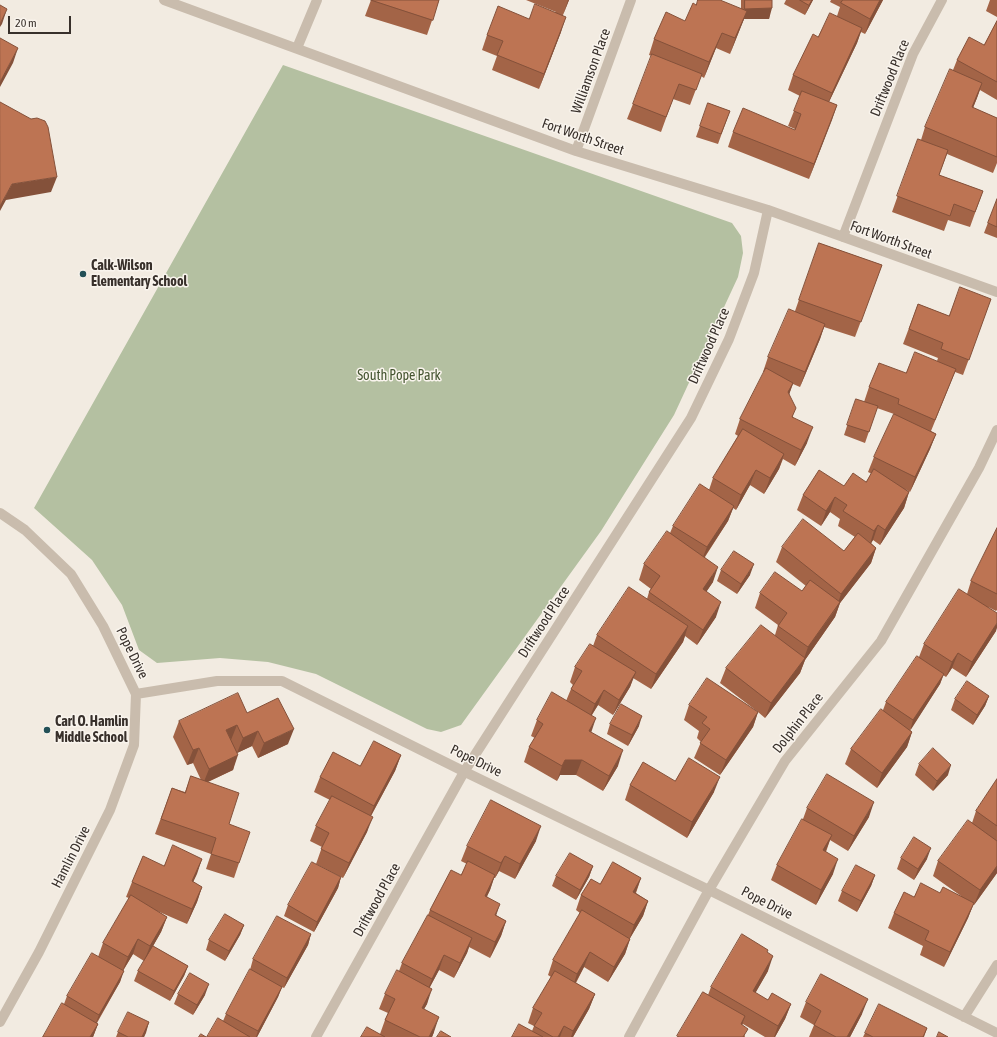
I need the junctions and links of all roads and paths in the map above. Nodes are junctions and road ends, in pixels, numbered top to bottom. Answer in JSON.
{"nodes":[{"id":1,"x":164,"y":0,"type":"edge"},
{"id":2,"x":317,"y":0,"type":"edge"},
{"id":3,"x":631,"y":0,"type":"edge"},
{"id":4,"x":942,"y":0,"type":"edge"},
{"id":5,"x":297,"y":48,"type":"junction"},
{"id":6,"x":576,"y":151,"type":"junction"},
{"id":7,"x":768,"y":210,"type":"junction"},
{"id":8,"x":842,"y":237,"type":"junction"},
{"id":9,"x":997,"y":292,"type":"edge"},
{"id":10,"x":997,"y":430,"type":"edge"},
{"id":11,"x":0,"y":513,"type":"edge"},
{"id":12,"x":136,"y":694,"type":"junction"},
{"id":13,"x":464,"y":772,"type":"junction"},
{"id":14,"x":709,"y":890,"type":"junction"},
{"id":15,"x":997,"y":965,"type":"edge"},
{"id":16,"x":964,"y":1017,"type":"junction"},
{"id":17,"x":0,"y":1022,"type":"edge"},
{"id":18,"x":997,"y":1033,"type":"edge"},
{"id":19,"x":316,"y":1037,"type":"edge"},
{"id":20,"x":628,"y":1037,"type":"edge"}],
"edges":[{"from":1,"to":5,"type":"street","name":"Fort Worth Street"},
{"from":2,"to":5,"type":"street"},
{"from":3,"to":6,"type":"street","name":"Williamson Place"},
{"from":4,"to":8,"type":"street","name":"Driftwood Place"},
{"from":5,"to":6,"type":"street","name":"Fort Worth Street"},
{"from":6,"to":7,"type":"street","name":"Fort Worth Street"},
{"from":7,"to":8,"type":"street","name":"Fort Worth Street"},
{"from":7,"to":13,"type":"street","name":"Driftwood Place"},
{"from":8,"to":9,"type":"street","name":"Fort Worth Street"},
{"from":10,"to":14,"type":"street","name":"Dolphin Place"},
{"from":11,"to":12,"type":"street","name":"Pope Drive"},
{"from":12,"to":13,"type":"street","name":"Pope Drive"},
{"from":12,"to":17,"type":"street","name":"Hamlin Drive"},
{"from":13,"to":14,"type":"street","name":"Pope Drive"},
{"from":13,"to":19,"type":"street","name":"Driftwood Place"},
{"from":14,"to":16,"type":"street","name":"Pope Drive"},
{"from":14,"to":20,"type":"street","name":"Dolphin Place"},
{"from":15,"to":16,"type":"street"},
{"from":16,"to":18,"type":"street","name":"Pope Drive"}]}
